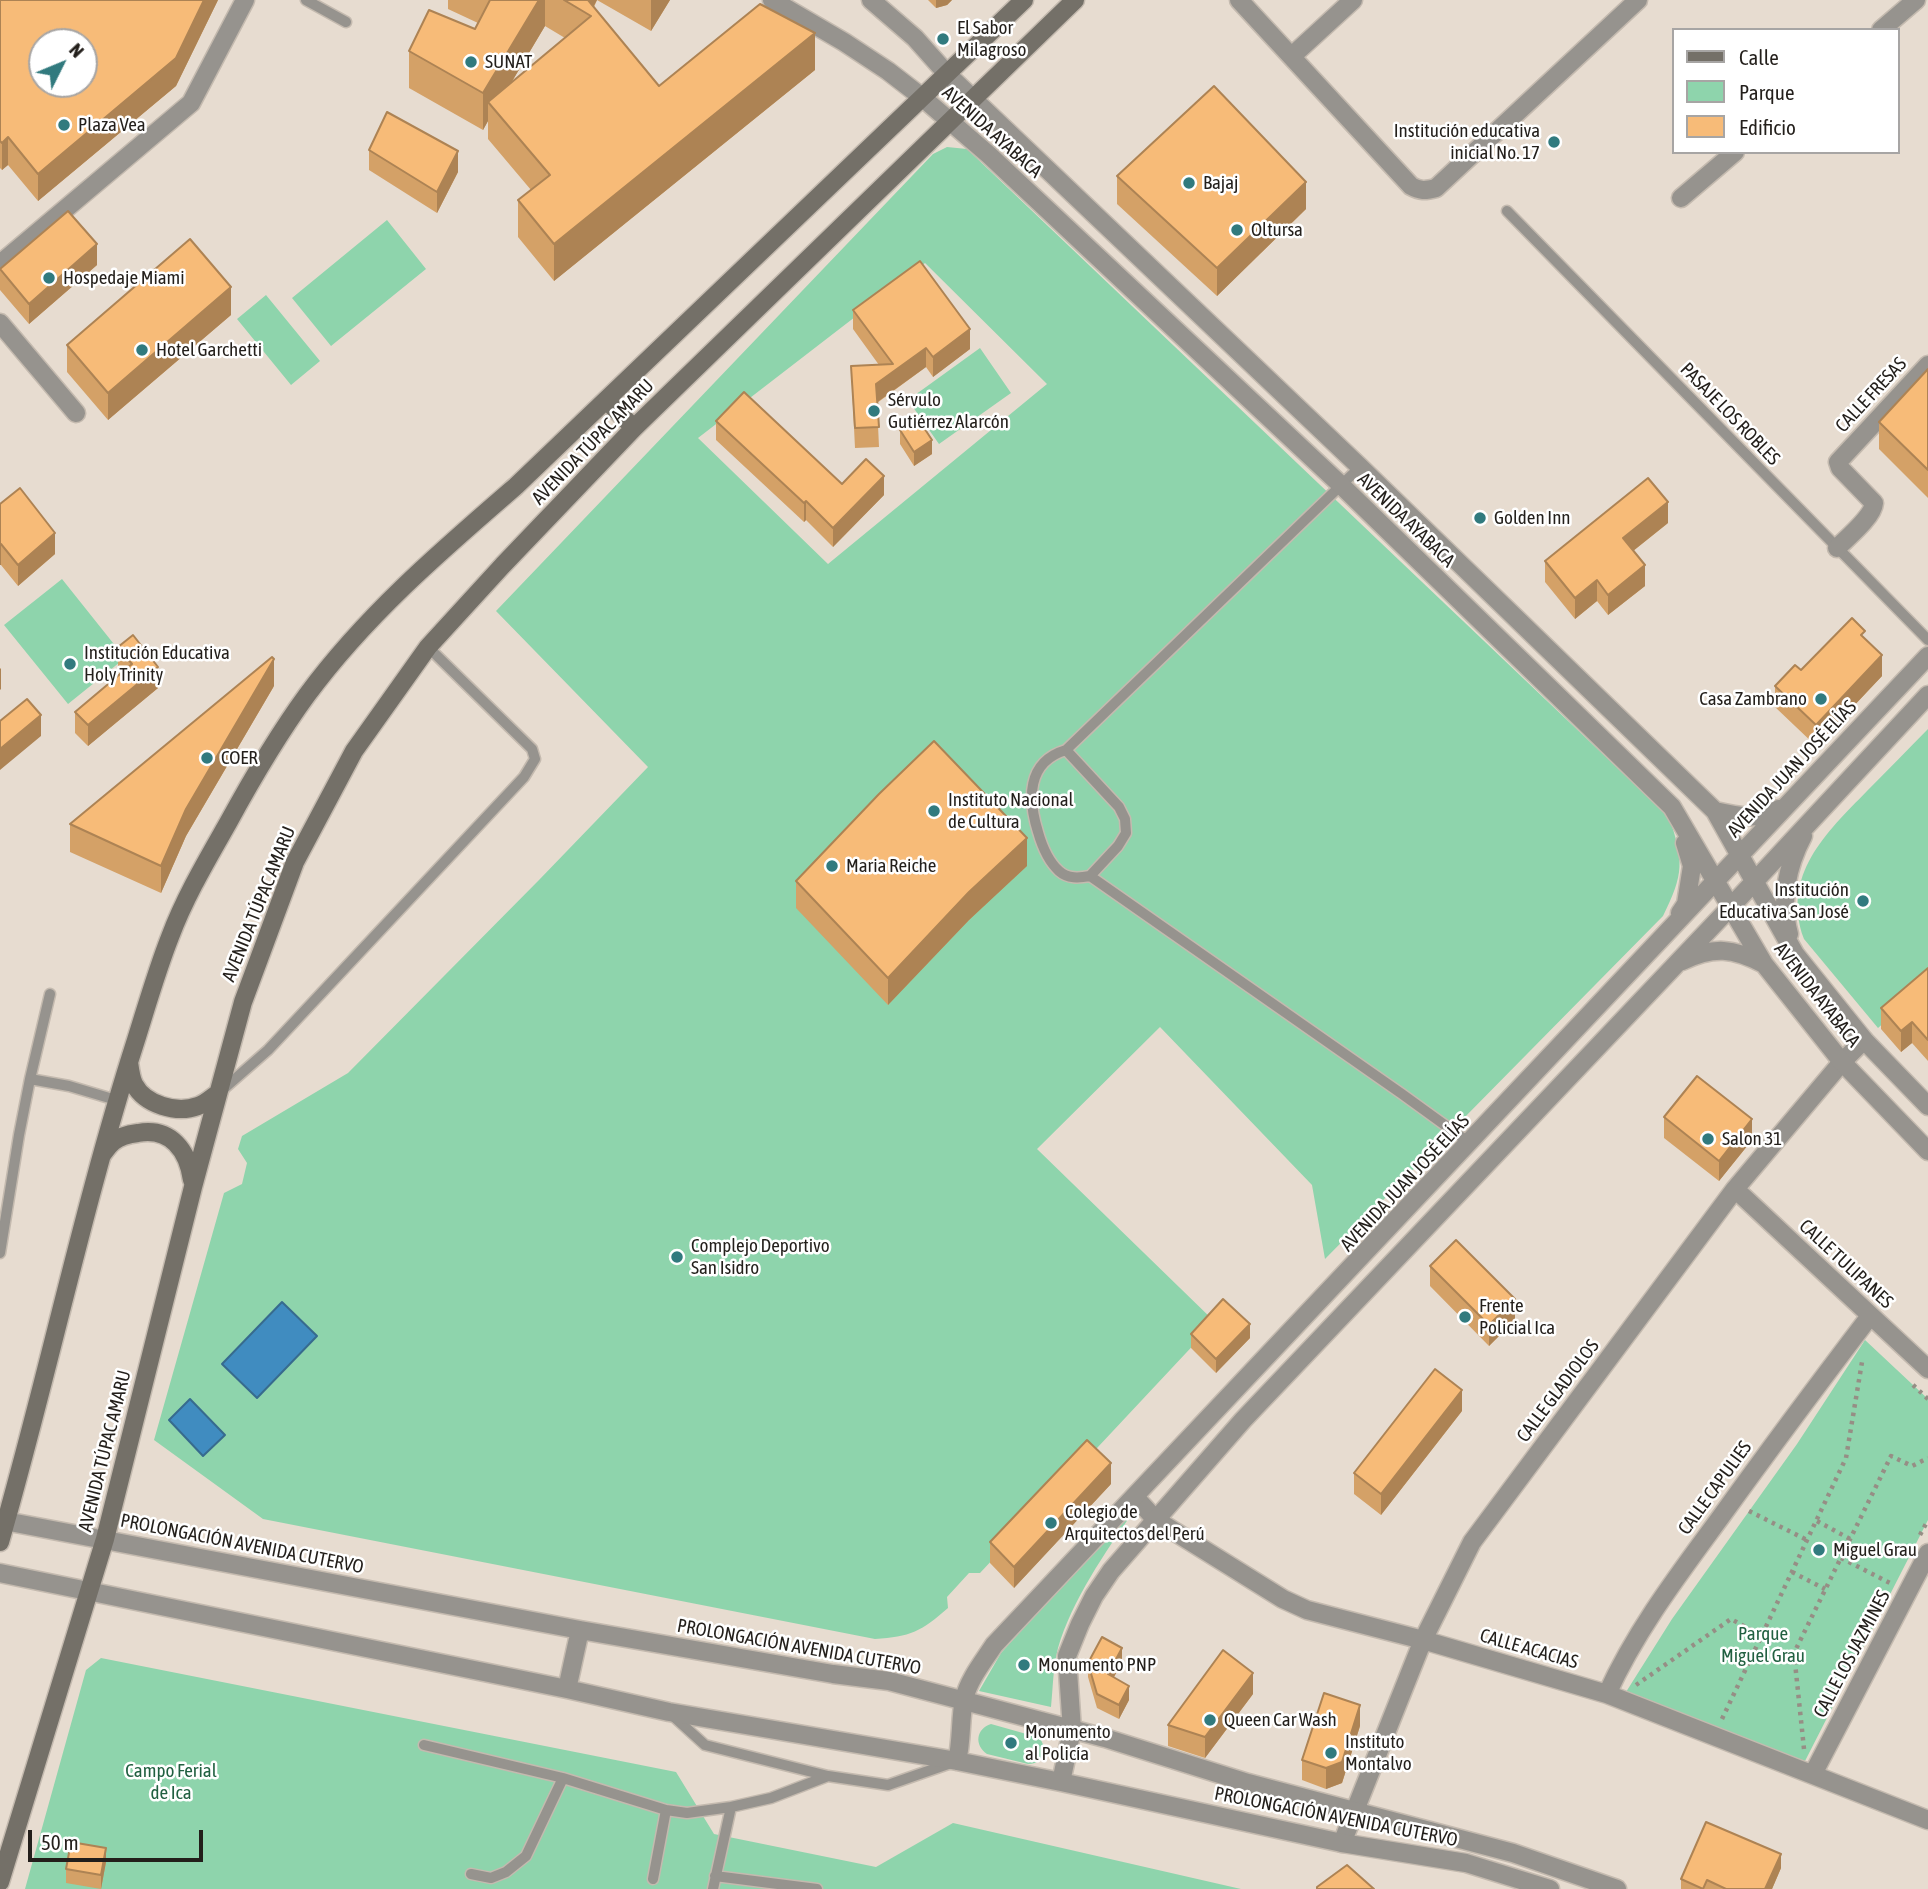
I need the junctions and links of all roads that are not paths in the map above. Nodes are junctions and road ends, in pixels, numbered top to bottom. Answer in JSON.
{"nodes":[{"id":1,"x":245,"y":0,"type":"edge"},
{"id":2,"x":306,"y":0,"type":"edge"},
{"id":3,"x":772,"y":0,"type":"edge"},
{"id":4,"x":871,"y":0,"type":"edge"},
{"id":5,"x":1024,"y":0,"type":"edge"},
{"id":6,"x":1075,"y":0,"type":"edge"},
{"id":7,"x":1239,"y":0,"type":"edge"},
{"id":8,"x":1353,"y":0,"type":"edge"},
{"id":9,"x":1638,"y":0,"type":"edge"},
{"id":10,"x":1916,"y":0,"type":"edge"},
{"id":11,"x":346,"y":22,"type":"dead end"},
{"id":12,"x":1883,"y":28,"type":"edge"},
{"id":13,"x":1292,"y":56,"type":"junction"},
{"id":14,"x":947,"y":74,"type":"junction"},
{"id":15,"x":923,"y":98,"type":"junction"},
{"id":16,"x":974,"y":99,"type":"junction"},
{"id":17,"x":950,"y":122,"type":"junction"},
{"id":18,"x":1733,"y":154,"type":"edge"},
{"id":19,"x":1681,"y":198,"type":"dead end"},
{"id":20,"x":1507,"y":211,"type":"dead end"},
{"id":21,"x":0,"y":264,"type":"edge"},
{"id":22,"x":0,"y":323,"type":"edge"},
{"id":23,"x":1926,"y":370,"type":"edge"},
{"id":24,"x":606,"y":400,"type":"junction"},
{"id":25,"x":76,"y":412,"type":"dead end"},
{"id":26,"x":634,"y":428,"type":"junction"},
{"id":27,"x":1360,"y":467,"type":"junction"},
{"id":28,"x":1342,"y":486,"type":"junction"},
{"id":29,"x":1837,"y":548,"type":"junction"},
{"id":30,"x":1928,"y":640,"type":"edge"},
{"id":31,"x":428,"y":647,"type":"junction"},
{"id":32,"x":1928,"y":656,"type":"edge"},
{"id":33,"x":1928,"y":695,"type":"edge"},
{"id":34,"x":1066,"y":750,"type":"junction"},
{"id":35,"x":1797,"y":797,"type":"junction"},
{"id":36,"x":1672,"y":807,"type":"junction"},
{"id":37,"x":1715,"y":811,"type":"junction"},
{"id":38,"x":1811,"y":821,"type":"junction"},
{"id":39,"x":1740,"y":855,"type":"junction"},
{"id":40,"x":1090,"y":876,"type":"junction"},
{"id":41,"x":1715,"y":881,"type":"junction"},
{"id":42,"x":1754,"y":881,"type":"junction"},
{"id":43,"x":1730,"y":907,"type":"junction"},
{"id":44,"x":1671,"y":929,"type":"junction"},
{"id":45,"x":1795,"y":954,"type":"junction"},
{"id":46,"x":1764,"y":964,"type":"junction"},
{"id":47,"x":1676,"y":965,"type":"junction"},
{"id":48,"x":50,"y":994,"type":"dead end"},
{"id":49,"x":1864,"y":1040,"type":"junction"},
{"id":50,"x":129,"y":1062,"type":"junction"},
{"id":51,"x":1842,"y":1062,"type":"junction"},
{"id":52,"x":30,"y":1079,"type":"junction"},
{"id":53,"x":217,"y":1094,"type":"junction"},
{"id":54,"x":116,"y":1100,"type":"junction"},
{"id":55,"x":1928,"y":1107,"type":"edge"},
{"id":56,"x":1471,"y":1144,"type":"junction"},
{"id":57,"x":1928,"y":1151,"type":"edge"},
{"id":58,"x":102,"y":1156,"type":"junction"},
{"id":59,"x":192,"y":1187,"type":"junction"},
{"id":60,"x":1735,"y":1189,"type":"junction"},
{"id":61,"x":0,"y":1247,"type":"edge"},
{"id":62,"x":0,"y":1253,"type":"edge"},
{"id":63,"x":1870,"y":1316,"type":"junction"},
{"id":64,"x":1928,"y":1369,"type":"edge"},
{"id":65,"x":1135,"y":1497,"type":"junction"},
{"id":66,"x":1156,"y":1520,"type":"junction"},
{"id":67,"x":3,"y":1521,"type":"edge"},
{"id":68,"x":104,"y":1539,"type":"junction"},
{"id":69,"x":0,"y":1542,"type":"edge"},
{"id":70,"x":1922,"y":1548,"type":"edge"},
{"id":71,"x":0,"y":1573,"type":"edge"},
{"id":72,"x":89,"y":1591,"type":"junction"},
{"id":73,"x":580,"y":1630,"type":"junction"},
{"id":74,"x":1423,"y":1640,"type":"junction"},
{"id":75,"x":568,"y":1689,"type":"junction"},
{"id":76,"x":1607,"y":1693,"type":"junction"},
{"id":77,"x":964,"y":1702,"type":"junction"},
{"id":78,"x":669,"y":1712,"type":"junction"},
{"id":79,"x":1072,"y":1730,"type":"junction"},
{"id":80,"x":424,"y":1745,"type":"dead end"},
{"id":81,"x":957,"y":1761,"type":"junction"},
{"id":82,"x":1809,"y":1768,"type":"junction"},
{"id":83,"x":828,"y":1776,"type":"junction"},
{"id":84,"x":563,"y":1778,"type":"junction"},
{"id":85,"x":1061,"y":1782,"type":"junction"},
{"id":86,"x":731,"y":1807,"type":"junction"},
{"id":87,"x":666,"y":1810,"type":"junction"},
{"id":88,"x":1355,"y":1811,"type":"junction"},
{"id":89,"x":1928,"y":1820,"type":"edge"},
{"id":90,"x":1342,"y":1843,"type":"junction"},
{"id":91,"x":471,"y":1874,"type":"dead end"},
{"id":92,"x":715,"y":1877,"type":"junction"},
{"id":93,"x":653,"y":1879,"type":"dead end"},
{"id":94,"x":0,"y":1882,"type":"edge"},
{"id":95,"x":713,"y":1889,"type":"edge"},
{"id":96,"x":817,"y":1889,"type":"edge"},
{"id":97,"x":1550,"y":1889,"type":"edge"},
{"id":98,"x":1617,"y":1889,"type":"edge"}],
"edges":[{"from":1,"to":21,"type":"street"},
{"from":2,"to":11,"type":"lane"},
{"from":3,"to":15,"type":"street","name":"AVENIDA AYABACA"},
{"from":4,"to":14,"type":"street","name":"AVENIDA AYABACA"},
{"from":5,"to":14,"type":"main road","name":"AVENIDA TÚPAC AMARU"},
{"from":6,"to":16,"type":"main road","name":"AVENIDA TÚPAC AMARU"},
{"from":7,"to":13,"type":"street"},
{"from":8,"to":13,"type":"street"},
{"from":9,"to":13,"type":"street"},
{"from":10,"to":12,"type":"street"},
{"from":14,"to":15,"type":"main road","name":"AVENIDA TÚPAC AMARU"},
{"from":14,"to":16,"type":"street","name":"AVENIDA AYABACA"},
{"from":15,"to":17,"type":"street","name":"AVENIDA AYABACA"},
{"from":15,"to":24,"type":"main road","name":"AVENIDA TÚPAC AMARU"},
{"from":16,"to":17,"type":"main road","name":"AVENIDA TÚPAC AMARU"},
{"from":16,"to":27,"type":"street","name":"AVENIDA AYABACA"},
{"from":17,"to":26,"type":"main road","name":"AVENIDA TÚPAC AMARU"},
{"from":17,"to":28,"type":"street","name":"AVENIDA AYABACA"},
{"from":18,"to":19,"type":"street"},
{"from":20,"to":29,"type":"lane","name":"PASAJE LOS ROBLES"},
{"from":22,"to":25,"type":"street"},
{"from":23,"to":29,"type":"street","name":"CALLE FRESAS"},
{"from":24,"to":26,"type":"main road"},
{"from":24,"to":50,"type":"main road","name":"AVENIDA TÚPAC AMARU"},
{"from":26,"to":31,"type":"main road","name":"AVENIDA TÚPAC AMARU"},
{"from":27,"to":28,"type":"lane"},
{"from":27,"to":37,"type":"street","name":"AVENIDA AYABACA"},
{"from":28,"to":34,"type":"lane"},
{"from":28,"to":36,"type":"street","name":"AVENIDA AYABACA"},
{"from":29,"to":30,"type":"lane","name":"PASAJE LOS ROBLES"},
{"from":31,"to":53,"type":"main road","name":"AVENIDA TÚPAC AMARU"},
{"from":31,"to":53,"type":"lane"},
{"from":32,"to":35,"type":"street","name":"AVENIDA JUAN JOSÉ ELÍAS"},
{"from":33,"to":38,"type":"street"},
{"from":34,"to":40,"type":"lane"},
{"from":34,"to":40,"type":"lane"},
{"from":35,"to":37,"type":"street"},
{"from":35,"to":39,"type":"street","name":"AVENIDA JUAN JOSÉ ELÍAS"},
{"from":36,"to":41,"type":"street","name":"AVENIDA AYABACA"},
{"from":36,"to":44,"type":"street"},
{"from":37,"to":39,"type":"street","name":"AVENIDA AYABACA"},
{"from":38,"to":42,"type":"street"},
{"from":38,"to":45,"type":"street"},
{"from":39,"to":41,"type":"street","name":"AVENIDA JUAN JOSÉ ELÍAS"},
{"from":39,"to":42,"type":"street","name":"AVENIDA AYABACA"},
{"from":40,"to":56,"type":"lane"},
{"from":41,"to":43,"type":"street","name":"AVENIDA AYABACA"},
{"from":41,"to":44,"type":"street","name":"AVENIDA JUAN JOSÉ ELÍAS"},
{"from":42,"to":43,"type":"street"},
{"from":42,"to":45,"type":"street","name":"AVENIDA AYABACA"},
{"from":43,"to":46,"type":"street","name":"AVENIDA AYABACA"},
{"from":43,"to":47,"type":"street"},
{"from":44,"to":56,"type":"street","name":"AVENIDA JUAN JOSÉ ELÍAS"},
{"from":45,"to":49,"type":"street","name":"AVENIDA AYABACA"},
{"from":46,"to":47,"type":"street"},
{"from":46,"to":51,"type":"street","name":"AVENIDA AYABACA"},
{"from":47,"to":66,"type":"street"},
{"from":48,"to":52,"type":"lane"},
{"from":49,"to":51,"type":"street","name":"CALLE GLADIOLOS"},
{"from":49,"to":55,"type":"street","name":"AVENIDA AYABACA"},
{"from":50,"to":53,"type":"main road"},
{"from":50,"to":54,"type":"main road","name":"AVENIDA TÚPAC AMARU"},
{"from":51,"to":57,"type":"street","name":"AVENIDA AYABACA"},
{"from":51,"to":60,"type":"street","name":"CALLE GLADIOLOS"},
{"from":52,"to":54,"type":"lane"},
{"from":52,"to":61,"type":"lane"},
{"from":53,"to":59,"type":"main road","name":"AVENIDA TÚPAC AMARU"},
{"from":54,"to":58,"type":"main road","name":"AVENIDA TÚPAC AMARU"},
{"from":56,"to":65,"type":"street","name":"AVENIDA JUAN JOSÉ ELÍAS"},
{"from":58,"to":59,"type":"main road"},
{"from":58,"to":67,"type":"main road","name":"AVENIDA TÚPAC AMARU"},
{"from":59,"to":68,"type":"main road","name":"AVENIDA TÚPAC AMARU"},
{"from":60,"to":63,"type":"street","name":"CALLE TULIPANES"},
{"from":60,"to":74,"type":"street","name":"CALLE GLADIOLOS"},
{"from":61,"to":62,"type":"lane"},
{"from":63,"to":64,"type":"street","name":"CALLE TULIPANES"},
{"from":63,"to":76,"type":"street","name":"CALLE CAPULIES"},
{"from":65,"to":66,"type":"street","name":"CALLE ACACIAS"},
{"from":65,"to":77,"type":"street","name":"AVENIDA JUAN JOSÉ ELÍAS"},
{"from":66,"to":74,"type":"street","name":"CALLE ACACIAS"},
{"from":66,"to":79,"type":"street"},
{"from":67,"to":68,"type":"street","name":"PROLONGACIÓN AVENIDA CUTERVO"},
{"from":67,"to":69,"type":"main road","name":"AVENIDA TÚPAC AMARU"},
{"from":68,"to":72,"type":"main road","name":"AVENIDA TÚPAC AMARU"},
{"from":68,"to":73,"type":"street","name":"PROLONGACIÓN AVENIDA CUTERVO"},
{"from":70,"to":82,"type":"street","name":"CALLE LOS JAZMINES"},
{"from":71,"to":72,"type":"street","name":"PROLONGACIÓN AVENIDA CUTERVO"},
{"from":72,"to":75,"type":"street","name":"PROLONGACIÓN AVENIDA CUTERVO"},
{"from":72,"to":94,"type":"main road","name":"AVENIDA TÚPAC AMARU"},
{"from":73,"to":75,"type":"street"},
{"from":73,"to":77,"type":"street","name":"PROLONGACIÓN AVENIDA CUTERVO"},
{"from":74,"to":76,"type":"street","name":"CALLE ACACIAS"},
{"from":74,"to":88,"type":"street","name":"CALLE GLADIOLOS"},
{"from":75,"to":78,"type":"street","name":"PROLONGACIÓN AVENIDA CUTERVO"},
{"from":76,"to":82,"type":"street","name":"CALLE ACACIAS"},
{"from":77,"to":79,"type":"street","name":"PROLONGACIÓN AVENIDA CUTERVO"},
{"from":77,"to":81,"type":"street","name":"AVENIDA JUAN JOSÉ ELÍAS"},
{"from":78,"to":81,"type":"street","name":"PROLONGACIÓN AVENIDA CUTERVO"},
{"from":78,"to":83,"type":"lane"},
{"from":79,"to":85,"type":"street"},
{"from":79,"to":88,"type":"street","name":"PROLONGACIÓN AVENIDA CUTERVO"},
{"from":80,"to":84,"type":"lane"},
{"from":81,"to":83,"type":"lane"},
{"from":81,"to":85,"type":"street","name":"PROLONGACIÓN AVENIDA CUTERVO"},
{"from":82,"to":89,"type":"street","name":"CALLE ACACIAS"},
{"from":83,"to":86,"type":"lane"},
{"from":84,"to":87,"type":"lane"},
{"from":84,"to":91,"type":"lane"},
{"from":85,"to":90,"type":"street","name":"PROLONGACIÓN AVENIDA CUTERVO"},
{"from":86,"to":87,"type":"lane"},
{"from":86,"to":92,"type":"lane"},
{"from":87,"to":93,"type":"lane"},
{"from":88,"to":90,"type":"street","name":"CALLE GLADIOLOS"},
{"from":88,"to":98,"type":"street","name":"PROLONGACIÓN AVENIDA CUTERVO"},
{"from":90,"to":97,"type":"street","name":"PROLONGACIÓN AVENIDA CUTERVO"},
{"from":92,"to":95,"type":"lane"},
{"from":92,"to":96,"type":"lane"}]}
